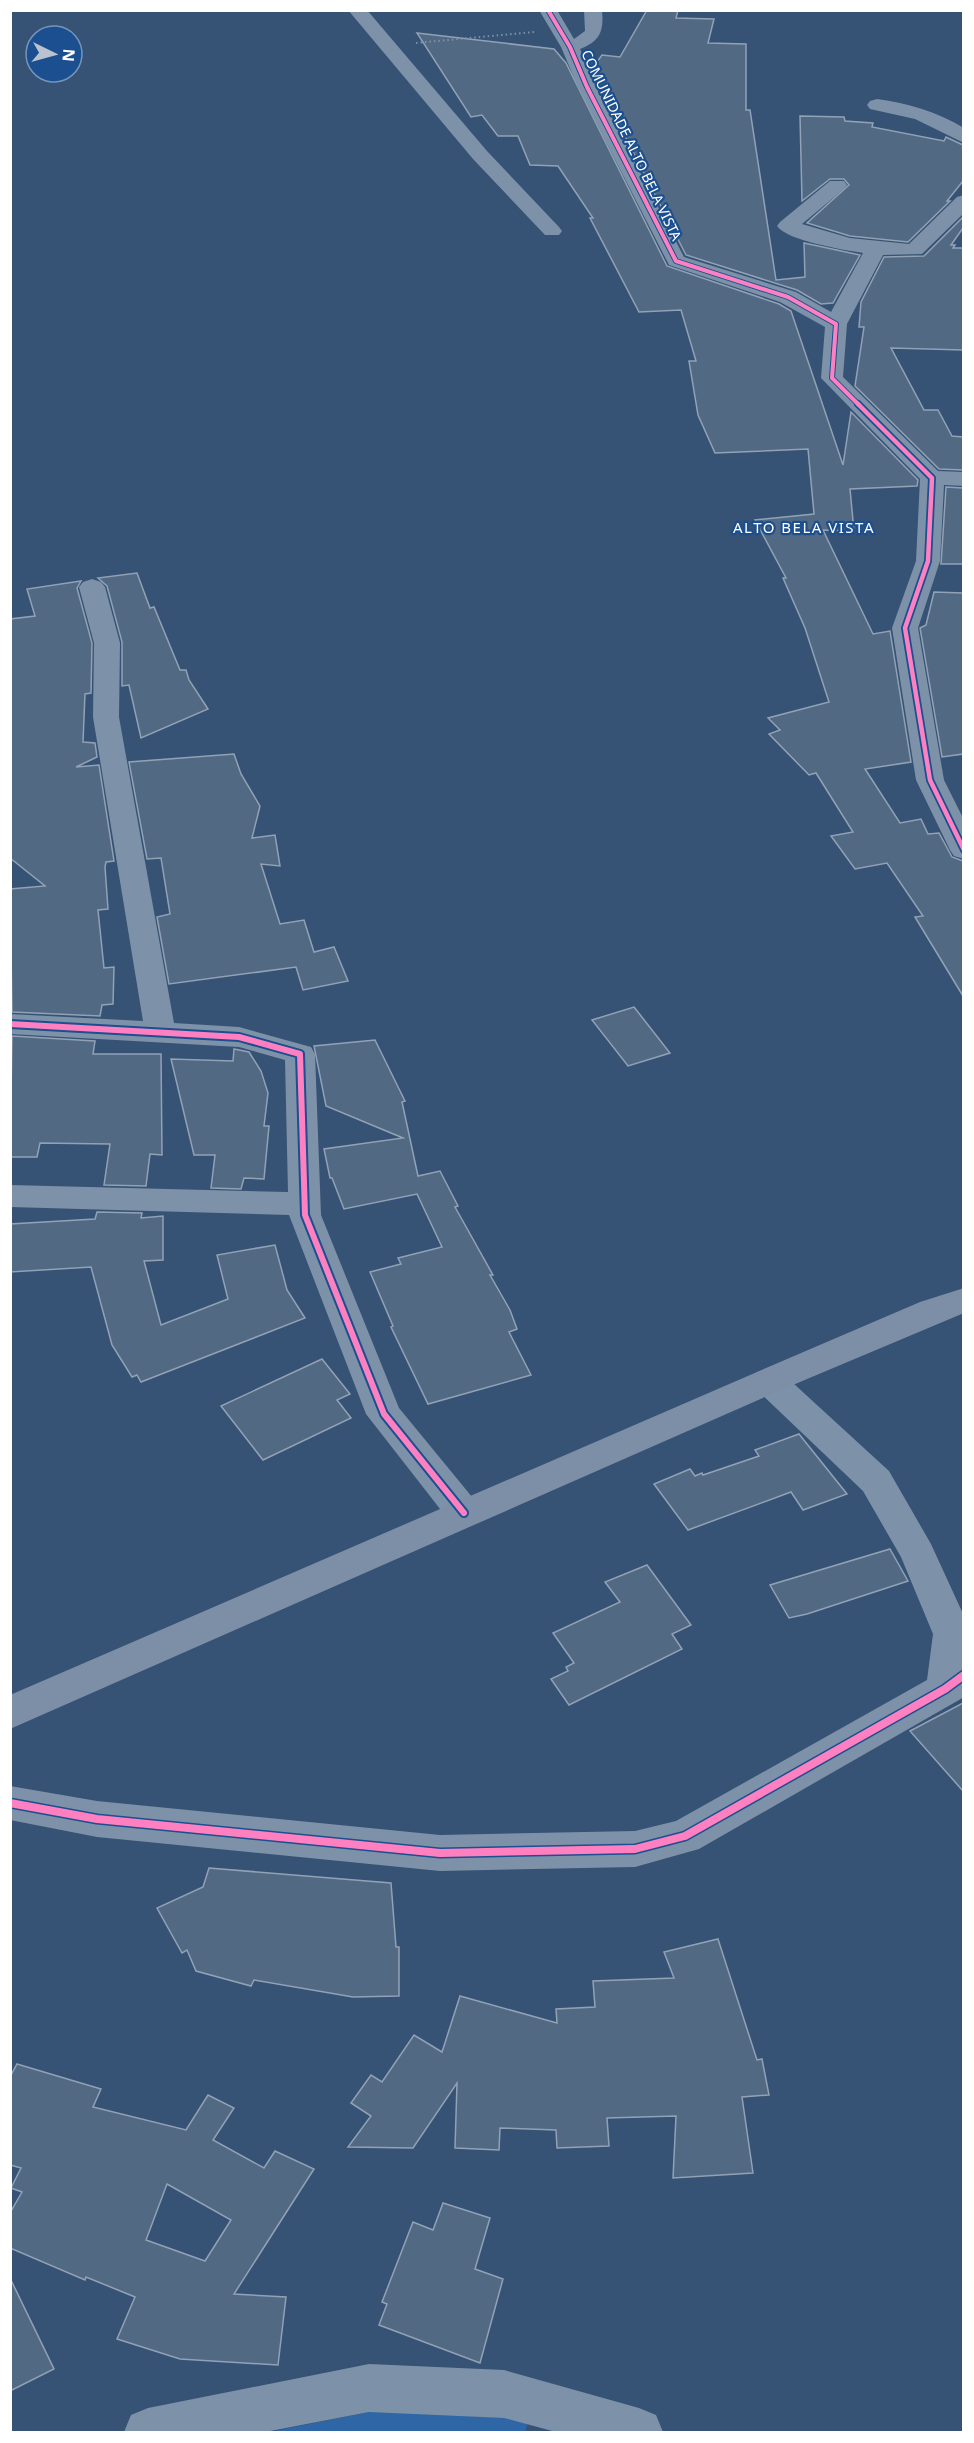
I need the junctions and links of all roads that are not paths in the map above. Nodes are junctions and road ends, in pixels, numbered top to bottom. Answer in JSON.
{"nodes":[{"id":1,"x":357,"y":10,"type":"edge"},
{"id":2,"x":593,"y":10,"type":"edge"},
{"id":3,"x":559,"y":29,"type":"edge"},
{"id":4,"x":877,"y":105,"type":"dead end"},
{"id":5,"x":963,"y":137,"type":"edge"},
{"id":6,"x":837,"y":185,"type":"dead end"},
{"id":7,"x":963,"y":201,"type":"edge"},
{"id":8,"x":552,"y":231,"type":"dead end"},
{"id":9,"x":875,"y":251,"type":"junction"},
{"id":10,"x":836,"y":324,"type":"junction"},
{"id":11,"x":932,"y":478,"type":"junction"},
{"id":12,"x":963,"y":479,"type":"edge"},
{"id":13,"x":92,"y":587,"type":"dead end"},
{"id":14,"x":963,"y":850,"type":"edge"},
{"id":15,"x":10,"y":1024,"type":"edge"},
{"id":16,"x":160,"y":1033,"type":"junction"},
{"id":17,"x":10,"y":1196,"type":"edge"},
{"id":18,"x":305,"y":1204,"type":"junction"},
{"id":19,"x":963,"y":1300,"type":"edge"},
{"id":20,"x":769,"y":1381,"type":"junction"},
{"id":21,"x":464,"y":1513,"type":"junction"},
{"id":22,"x":958,"y":1640,"type":"edge"},
{"id":23,"x":954,"y":1682,"type":"edge"},
{"id":24,"x":10,"y":1713,"type":"edge"},
{"id":25,"x":10,"y":1803,"type":"edge"},
{"id":26,"x":558,"y":2422,"type":"edge"},
{"id":27,"x":148,"y":2433,"type":"edge"},
{"id":28,"x":639,"y":2433,"type":"edge"}],
"edges":[{"from":1,"to":8,"type":"street"},
{"from":2,"to":3,"type":"street"},
{"from":3,"to":10,"type":"street","name":"COMUNIDADE ALTO BELA VISTA"},
{"from":4,"to":5,"type":"street"},
{"from":6,"to":9,"type":"street"},
{"from":7,"to":9,"type":"street"},
{"from":9,"to":10,"type":"street"},
{"from":10,"to":11,"type":"street"},
{"from":11,"to":12,"type":"street"},
{"from":11,"to":14,"type":"street"},
{"from":13,"to":16,"type":"street"},
{"from":15,"to":16,"type":"street"},
{"from":16,"to":18,"type":"street"},
{"from":17,"to":18,"type":"street"},
{"from":18,"to":21,"type":"street"},
{"from":19,"to":20,"type":"main road"},
{"from":20,"to":21,"type":"main road"},
{"from":20,"to":22,"type":"street"},
{"from":21,"to":24,"type":"main road"},
{"from":22,"to":23,"type":"street"},
{"from":23,"to":25,"type":"street"},
{"from":26,"to":27,"type":"street"},
{"from":26,"to":28,"type":"street"}]}
